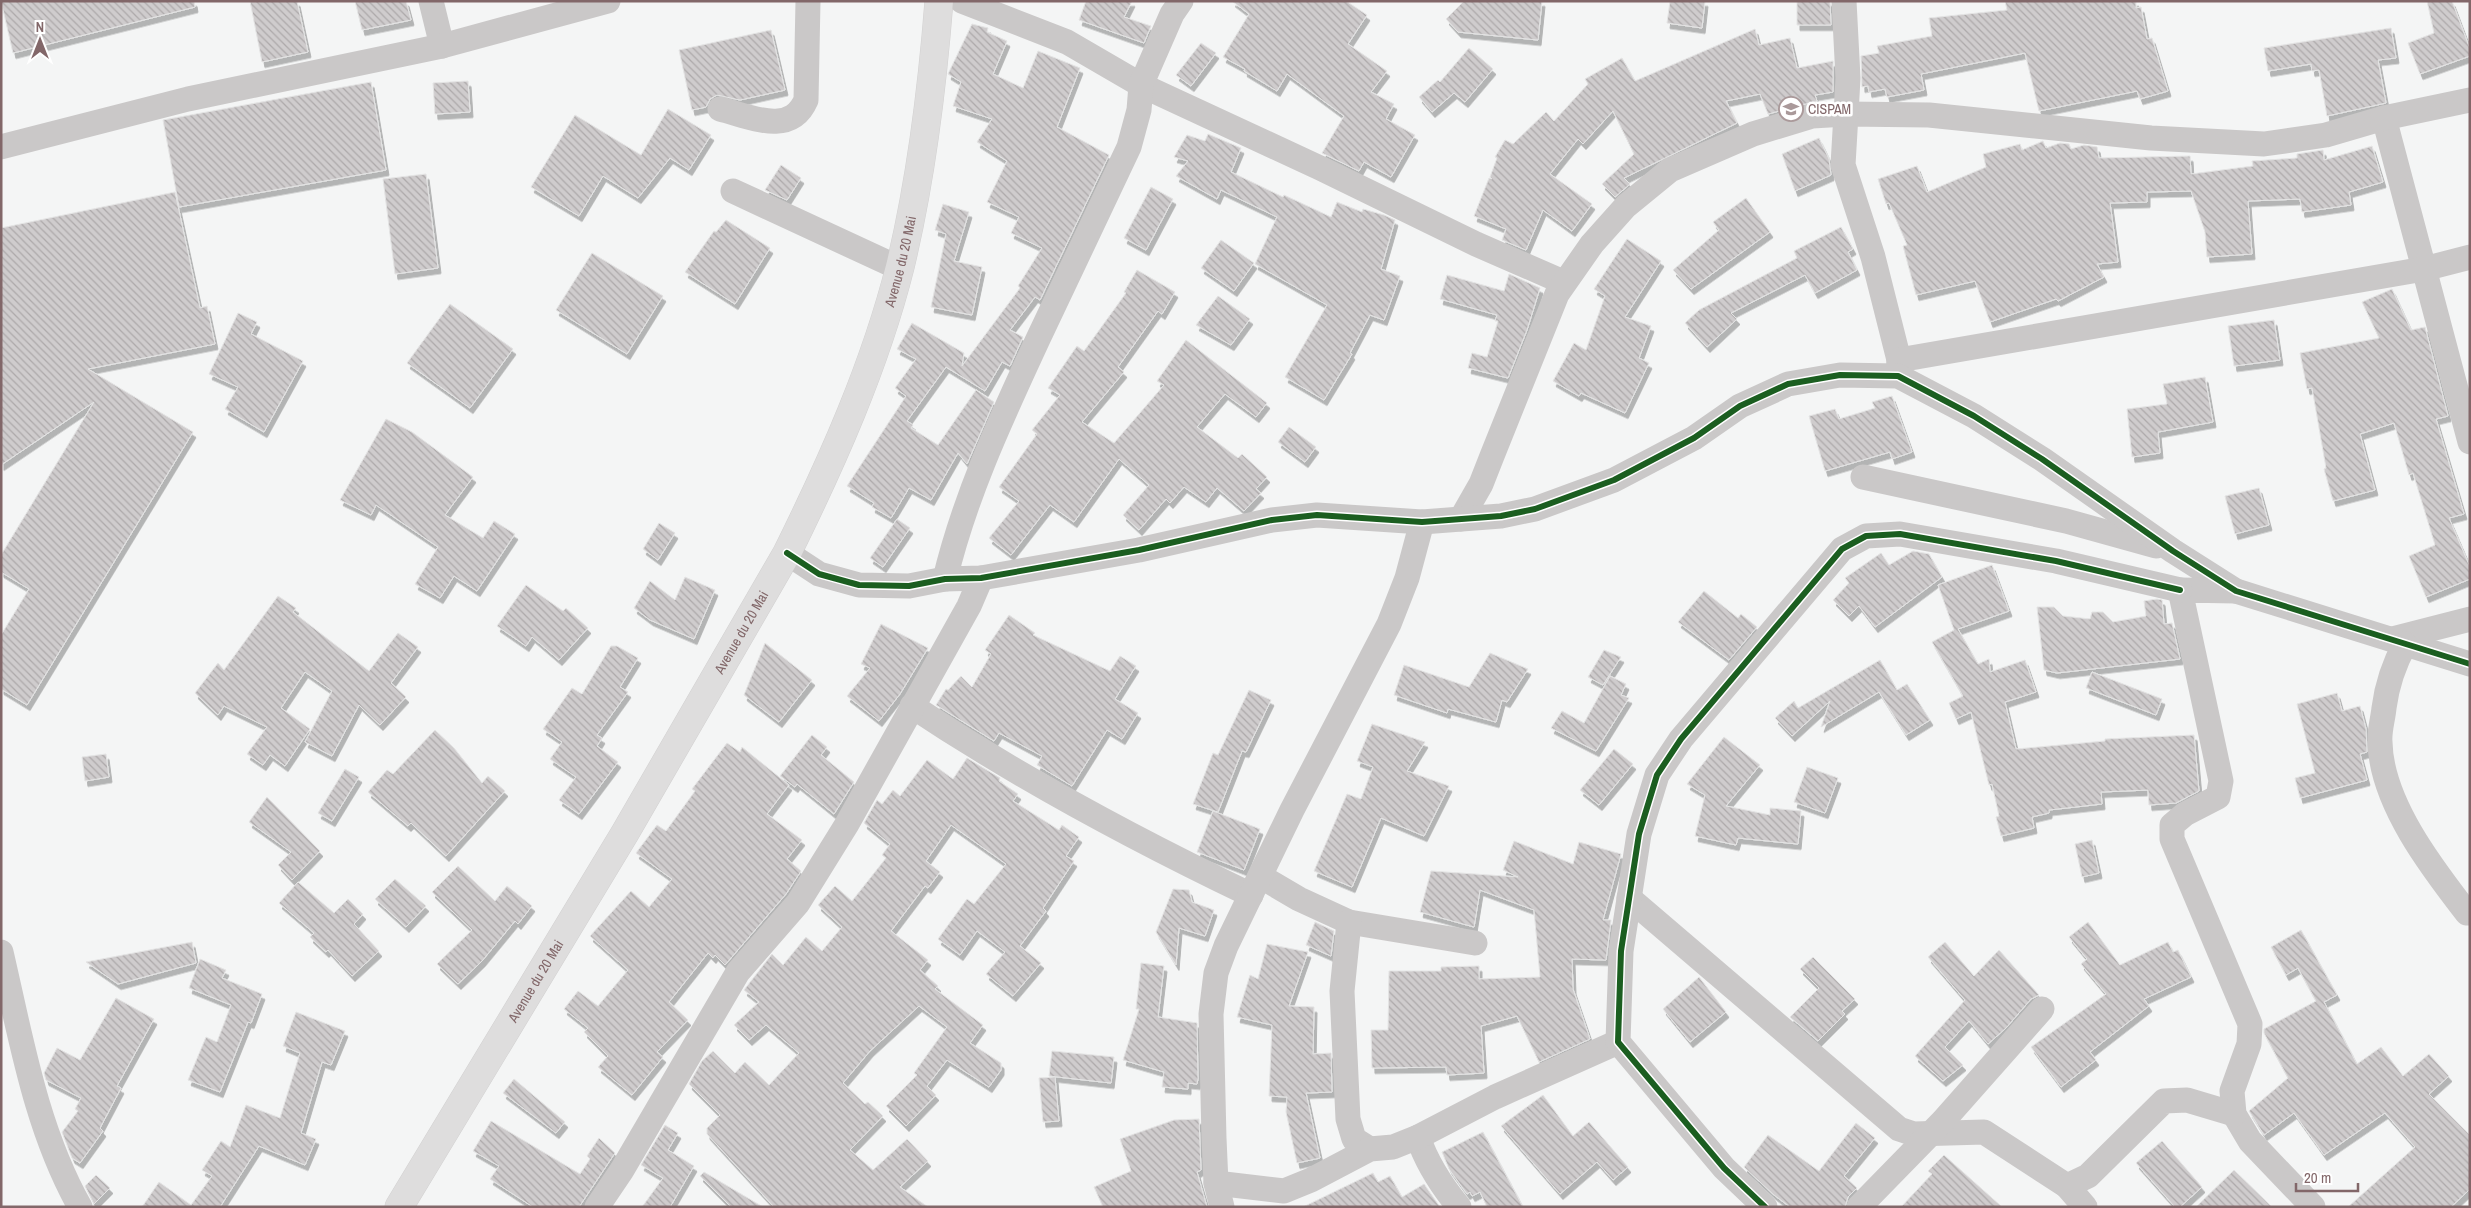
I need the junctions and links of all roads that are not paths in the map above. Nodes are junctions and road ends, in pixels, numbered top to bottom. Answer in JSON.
{"nodes":[{"id":1,"x":431,"y":1,"type":"edge"},
{"id":2,"x":608,"y":1,"type":"edge"},
{"id":3,"x":808,"y":1,"type":"edge"},
{"id":4,"x":939,"y":1,"type":"edge"},
{"id":5,"x":962,"y":1,"type":"edge"},
{"id":6,"x":1181,"y":1,"type":"edge"},
{"id":7,"x":1844,"y":1,"type":"edge"},
{"id":8,"x":442,"y":46,"type":"junction"},
{"id":9,"x":1141,"y":85,"type":"junction"},
{"id":10,"x":2470,"y":100,"type":"edge"},
{"id":11,"x":720,"y":109,"type":"dead end"},
{"id":12,"x":1846,"y":114,"type":"junction"},
{"id":13,"x":2384,"y":118,"type":"junction"},
{"id":14,"x":1,"y":147,"type":"edge"},
{"id":15,"x":733,"y":191,"type":"dead end"},
{"id":16,"x":2470,"y":257,"type":"edge"},
{"id":17,"x":900,"y":268,"type":"junction"},
{"id":18,"x":2424,"y":269,"type":"junction"},
{"id":19,"x":1563,"y":282,"type":"junction"},
{"id":20,"x":1898,"y":368,"type":"junction"},
{"id":21,"x":2466,"y":409,"type":"edge"},
{"id":22,"x":2470,"y":442,"type":"edge"},
{"id":23,"x":1863,"y":477,"type":"dead end"},
{"id":24,"x":1461,"y":519,"type":"junction"},
{"id":25,"x":1422,"y":522,"type":"junction"},
{"id":26,"x":2173,"y":551,"type":"junction"},
{"id":27,"x":787,"y":553,"type":"junction"},
{"id":28,"x":980,"y":578,"type":"junction"},
{"id":29,"x":944,"y":579,"type":"junction"},
{"id":30,"x":2180,"y":590,"type":"junction"},
{"id":31,"x":2236,"y":591,"type":"junction"},
{"id":32,"x":2470,"y":619,"type":"edge"},
{"id":33,"x":2399,"y":642,"type":"junction"},
{"id":34,"x":2470,"y":664,"type":"edge"},
{"id":35,"x":912,"y":706,"type":"junction"},
{"id":36,"x":1255,"y":886,"type":"junction"},
{"id":37,"x":1629,"y":898,"type":"junction"},
{"id":38,"x":2467,"y":913,"type":"dead end"},
{"id":39,"x":1349,"y":922,"type":"junction"},
{"id":40,"x":1475,"y":943,"type":"dead end"},
{"id":41,"x":1,"y":952,"type":"edge"},
{"id":42,"x":2042,"y":1009,"type":"dead end"},
{"id":43,"x":1618,"y":1042,"type":"junction"},
{"id":44,"x":2234,"y":1114,"type":"junction"},
{"id":45,"x":1931,"y":1133,"type":"junction"},
{"id":46,"x":1418,"y":1137,"type":"junction"},
{"id":47,"x":1370,"y":1149,"type":"junction"},
{"id":48,"x":1216,"y":1183,"type":"junction"},
{"id":49,"x":2067,"y":1186,"type":"junction"},
{"id":50,"x":80,"y":1207,"type":"edge"},
{"id":51,"x":399,"y":1207,"type":"edge"},
{"id":52,"x":597,"y":1207,"type":"edge"},
{"id":53,"x":1222,"y":1207,"type":"edge"},
{"id":54,"x":1459,"y":1207,"type":"edge"},
{"id":55,"x":1765,"y":1207,"type":"edge"},
{"id":56,"x":1859,"y":1207,"type":"edge"},
{"id":57,"x":2085,"y":1207,"type":"edge"},
{"id":58,"x":2313,"y":1207,"type":"edge"}],
"edges":[{"from":1,"to":8,"type":"street"},
{"from":2,"to":8,"type":"street"},
{"from":3,"to":11,"type":"street"},
{"from":4,"to":17,"type":"main road","name":"Avenue du 20 Mai"},
{"from":5,"to":9,"type":"street"},
{"from":6,"to":9,"type":"street"},
{"from":7,"to":12,"type":"street"},
{"from":8,"to":14,"type":"street"},
{"from":9,"to":19,"type":"street"},
{"from":9,"to":29,"type":"street"},
{"from":10,"to":13,"type":"street"},
{"from":12,"to":13,"type":"street"},
{"from":12,"to":19,"type":"street"},
{"from":12,"to":20,"type":"street"},
{"from":13,"to":18,"type":"street"},
{"from":15,"to":17,"type":"street"},
{"from":16,"to":18,"type":"street"},
{"from":17,"to":27,"type":"main road","name":"Avenue du 20 Mai"},
{"from":18,"to":20,"type":"street"},
{"from":18,"to":21,"type":"street"},
{"from":19,"to":24,"type":"street"},
{"from":20,"to":24,"type":"street"},
{"from":20,"to":26,"type":"street"},
{"from":21,"to":22,"type":"street"},
{"from":23,"to":26,"type":"street"},
{"from":24,"to":25,"type":"street"},
{"from":25,"to":28,"type":"street"},
{"from":25,"to":36,"type":"street"},
{"from":26,"to":31,"type":"street"},
{"from":27,"to":29,"type":"street"},
{"from":27,"to":51,"type":"main road","name":"Avenue du 20 Mai"},
{"from":28,"to":29,"type":"street"},
{"from":28,"to":35,"type":"street"},
{"from":30,"to":31,"type":"street"},
{"from":30,"to":37,"type":"street"},
{"from":30,"to":44,"type":"street"},
{"from":31,"to":33,"type":"street"},
{"from":32,"to":33,"type":"street"},
{"from":33,"to":34,"type":"street"},
{"from":33,"to":38,"type":"street"},
{"from":35,"to":36,"type":"street"},
{"from":35,"to":52,"type":"street"},
{"from":36,"to":39,"type":"street"},
{"from":36,"to":48,"type":"street"},
{"from":37,"to":43,"type":"street"},
{"from":37,"to":45,"type":"street"},
{"from":39,"to":40,"type":"street"},
{"from":39,"to":47,"type":"street"},
{"from":41,"to":50,"type":"street"},
{"from":42,"to":45,"type":"street"},
{"from":43,"to":46,"type":"street"},
{"from":43,"to":55,"type":"street"},
{"from":44,"to":49,"type":"street"},
{"from":44,"to":58,"type":"street"},
{"from":45,"to":49,"type":"street"},
{"from":45,"to":56,"type":"street"},
{"from":46,"to":47,"type":"street"},
{"from":46,"to":54,"type":"street"},
{"from":47,"to":48,"type":"street"},
{"from":48,"to":53,"type":"street"},
{"from":49,"to":57,"type":"street"}]}
